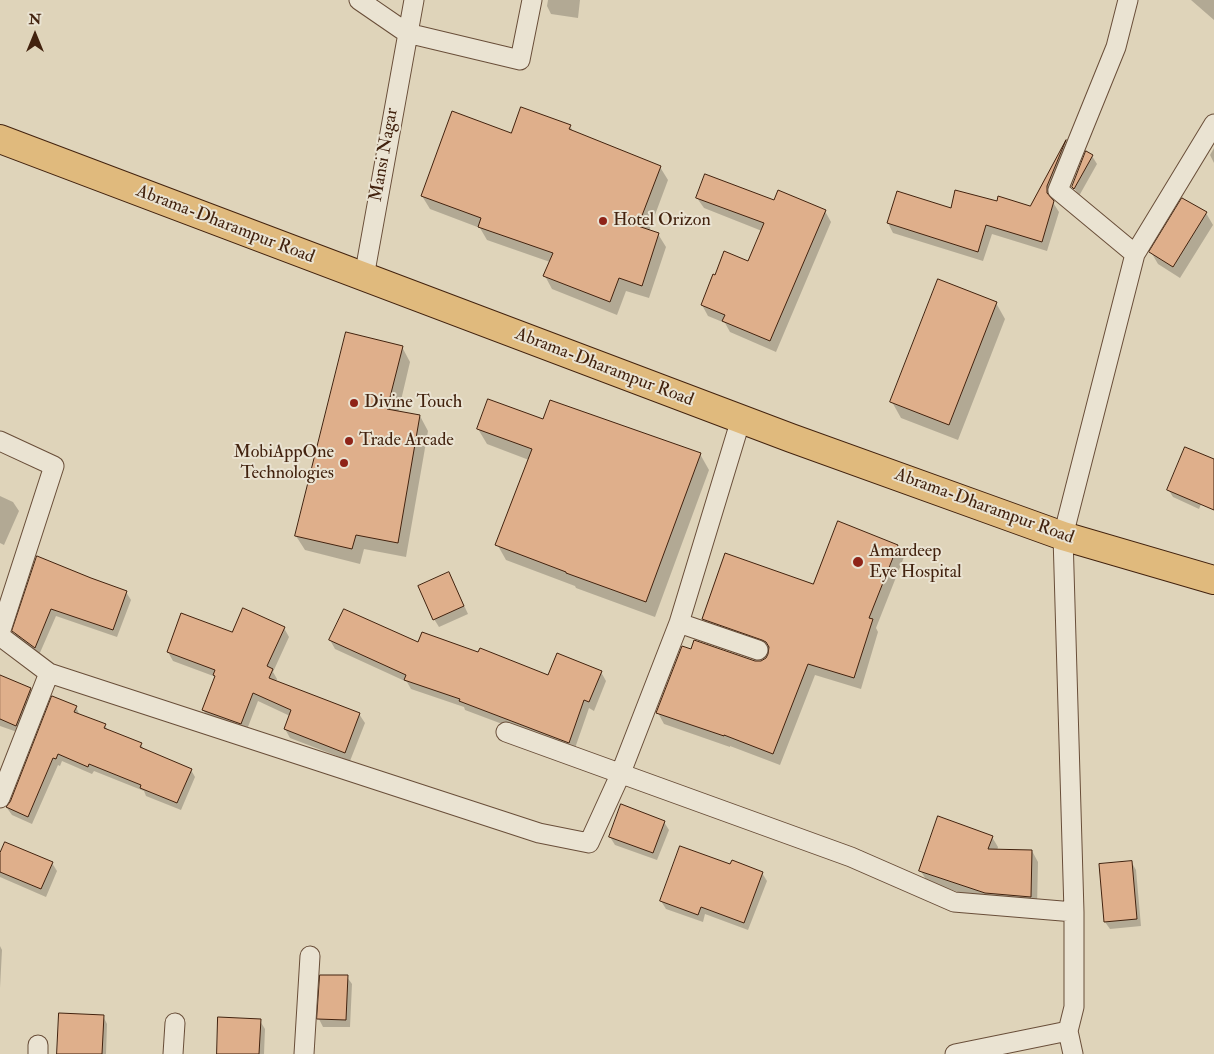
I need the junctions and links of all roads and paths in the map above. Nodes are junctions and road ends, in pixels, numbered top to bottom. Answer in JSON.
{"nodes":[{"id":1,"x":359,"y":0,"type":"edge"},
{"id":2,"x":414,"y":0,"type":"edge"},
{"id":3,"x":532,"y":0,"type":"edge"},
{"id":4,"x":1128,"y":0,"type":"edge"},
{"id":5,"x":407,"y":33,"type":"junction"},
{"id":6,"x":1214,"y":124,"type":"edge"},
{"id":7,"x":0,"y":139,"type":"edge"},
{"id":8,"x":1135,"y":254,"type":"junction"},
{"id":9,"x":364,"y":277,"type":"junction"},
{"id":10,"x":741,"y":419,"type":"junction"},
{"id":11,"x":0,"y":441,"type":"edge"},
{"id":12,"x":1064,"y":536,"type":"junction"},
{"id":13,"x":1214,"y":580,"type":"edge"},
{"id":14,"x":679,"y":623,"type":"junction"},
{"id":15,"x":0,"y":635,"type":"edge"},
{"id":16,"x":758,"y":650,"type":"dead end"},
{"id":17,"x":49,"y":673,"type":"junction"},
{"id":18,"x":506,"y":732,"type":"dead end"},
{"id":19,"x":620,"y":775,"type":"junction"},
{"id":20,"x":0,"y":798,"type":"edge"},
{"id":21,"x":1074,"y":912,"type":"junction"},
{"id":22,"x":310,"y":956,"type":"dead end"},
{"id":23,"x":175,"y":1023,"type":"dead end"},
{"id":24,"x":1068,"y":1031,"type":"junction"},
{"id":25,"x":173,"y":1054,"type":"edge"},
{"id":26,"x":304,"y":1054,"type":"edge"},
{"id":27,"x":955,"y":1054,"type":"edge"},
{"id":28,"x":1073,"y":1054,"type":"edge"}],
"edges":[{"from":1,"to":5,"type":"street"},
{"from":2,"to":5,"type":"street","name":"Mansi Nagar"},
{"from":3,"to":5,"type":"street"},
{"from":4,"to":8,"type":"street"},
{"from":5,"to":9,"type":"street","name":"Mansi Nagar"},
{"from":6,"to":8,"type":"street"},
{"from":7,"to":9,"type":"main road","name":"Abrama-Dharampur Road"},
{"from":8,"to":12,"type":"street"},
{"from":9,"to":10,"type":"main road","name":"Abrama-Dharampur Road"},
{"from":10,"to":12,"type":"main road","name":"Abrama-Dharampur Road"},
{"from":10,"to":14,"type":"street"},
{"from":11,"to":15,"type":"street"},
{"from":12,"to":13,"type":"main road","name":"Abrama-Dharampur Road"},
{"from":12,"to":21,"type":"street"},
{"from":14,"to":16,"type":"street"},
{"from":14,"to":19,"type":"street"},
{"from":15,"to":17,"type":"street"},
{"from":17,"to":19,"type":"street"},
{"from":17,"to":20,"type":"street"},
{"from":18,"to":19,"type":"street"},
{"from":19,"to":21,"type":"street"},
{"from":21,"to":24,"type":"street"},
{"from":22,"to":26,"type":"street"},
{"from":23,"to":25,"type":"street"},
{"from":24,"to":27,"type":"street"},
{"from":24,"to":28,"type":"street"}]}
